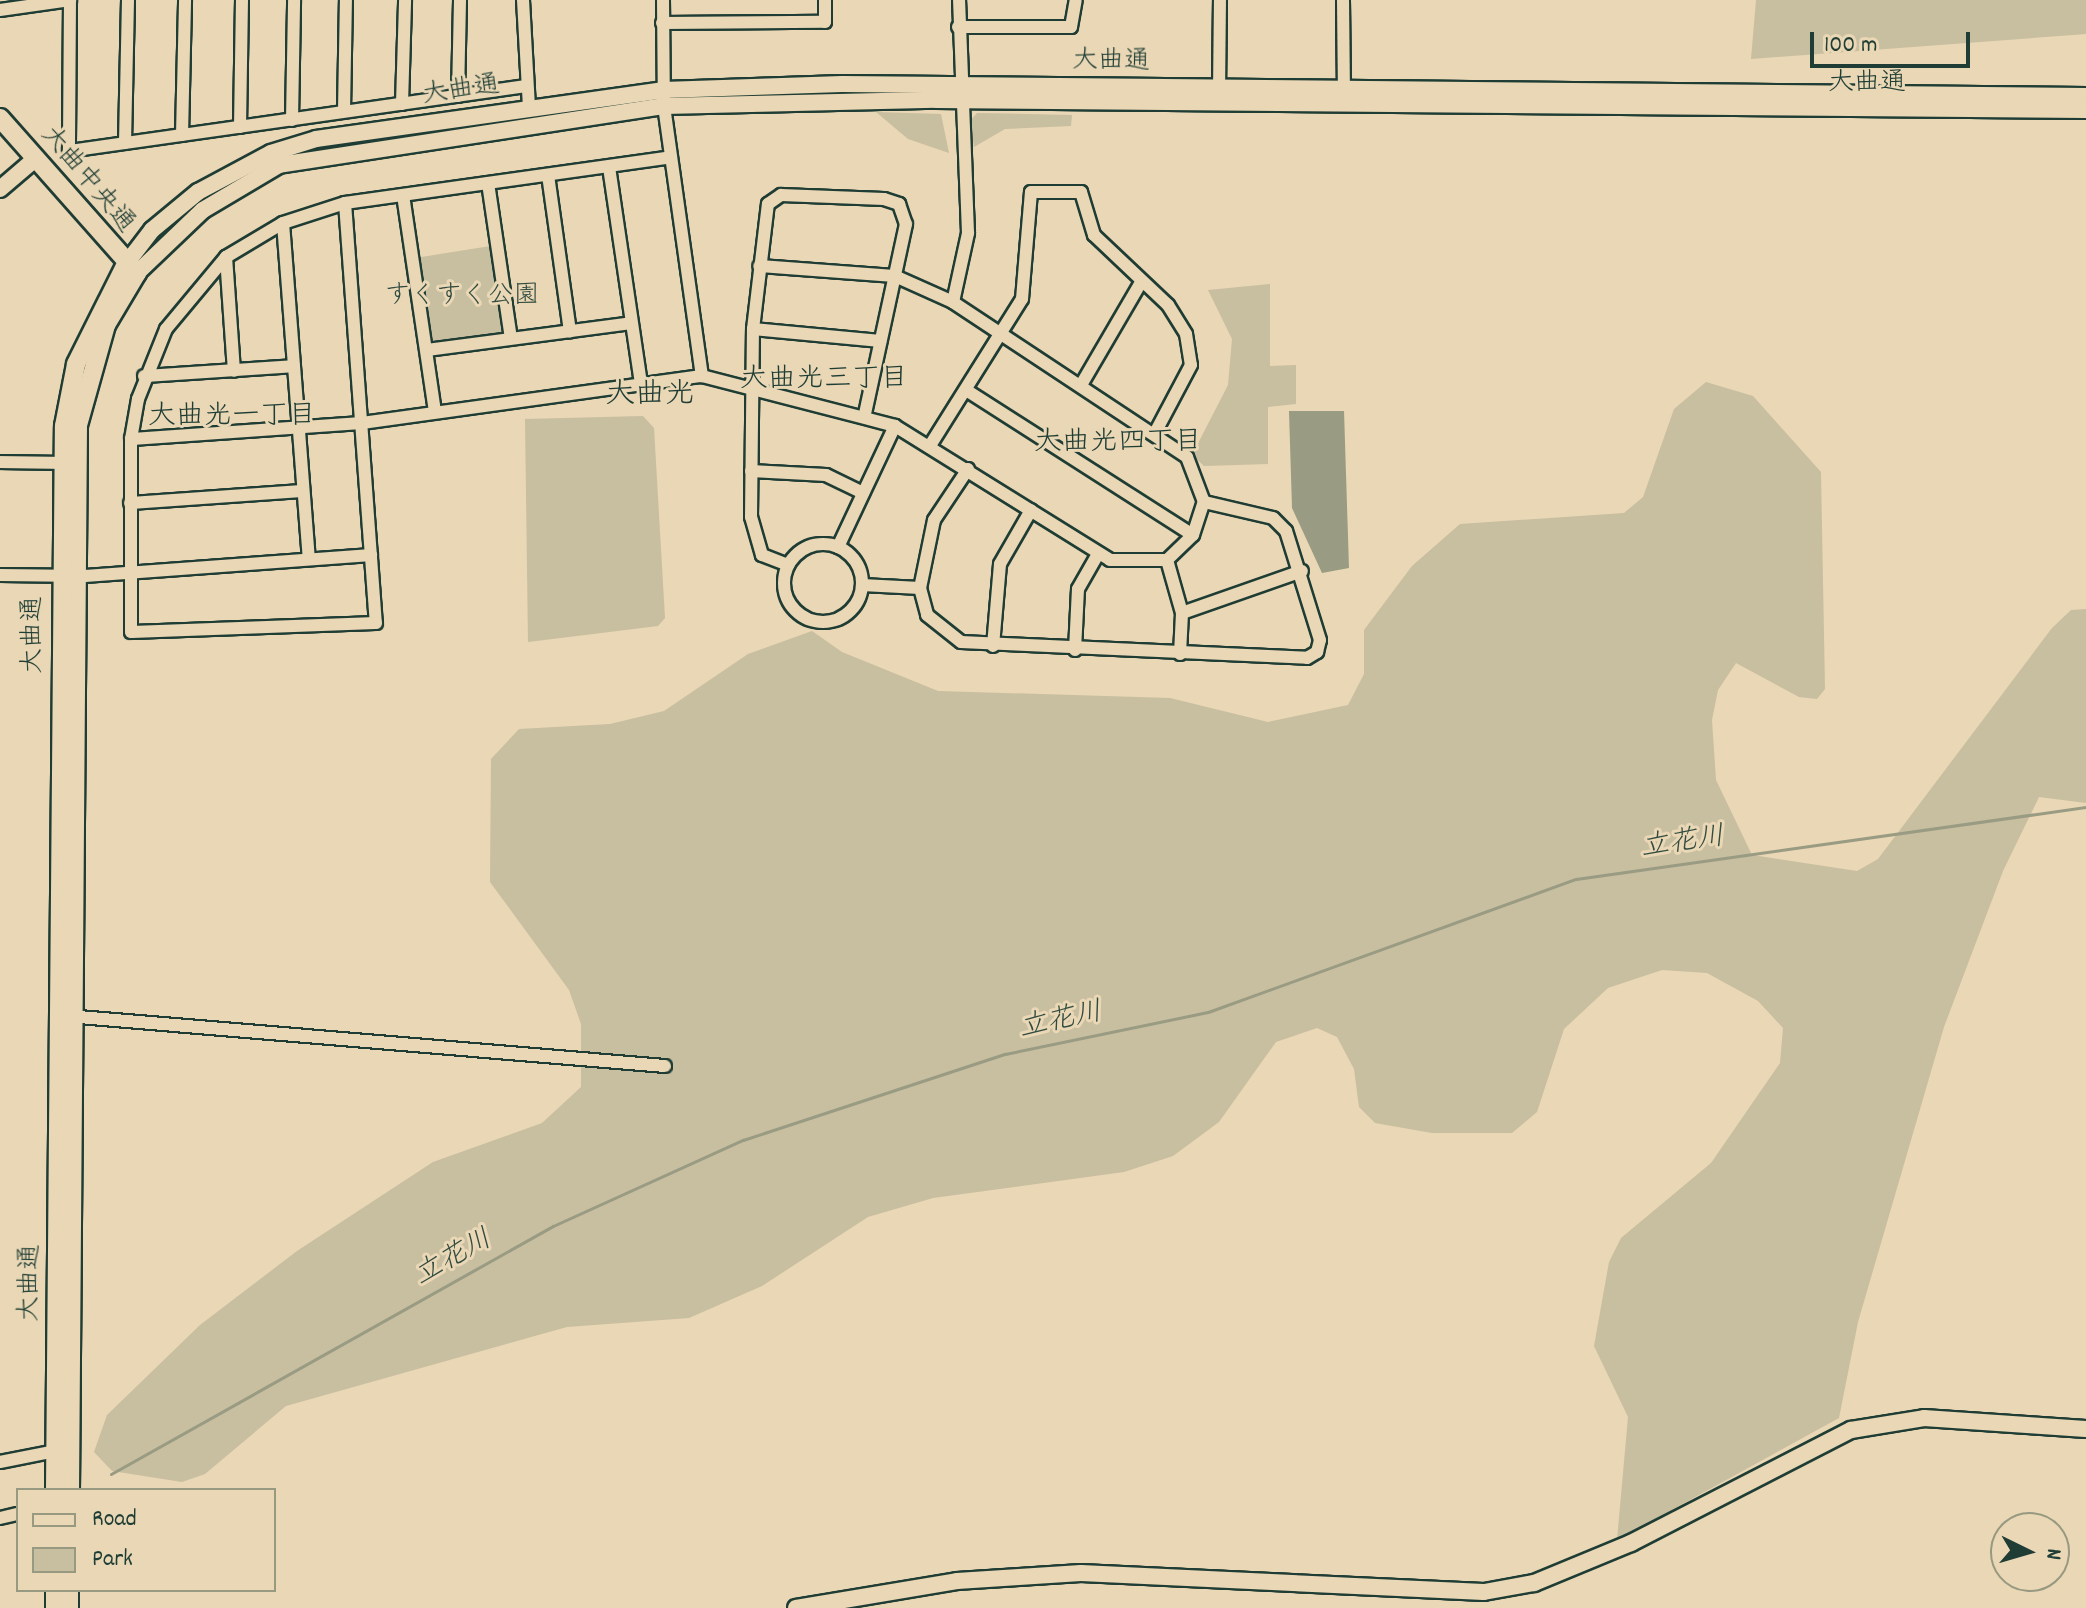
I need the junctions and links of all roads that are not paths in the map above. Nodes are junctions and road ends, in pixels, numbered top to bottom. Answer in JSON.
{"nodes":[{"id":1,"x":70,"y":0,"type":"edge"},
{"id":2,"x":128,"y":0,"type":"edge"},
{"id":3,"x":185,"y":0,"type":"edge"},
{"id":4,"x":242,"y":0,"type":"edge"},
{"id":5,"x":294,"y":0,"type":"edge"},
{"id":6,"x":346,"y":0,"type":"edge"},
{"id":7,"x":405,"y":0,"type":"edge"},
{"id":8,"x":460,"y":0,"type":"edge"},
{"id":9,"x":523,"y":0,"type":"edge"},
{"id":10,"x":663,"y":0,"type":"edge"},
{"id":11,"x":825,"y":0,"type":"edge"},
{"id":12,"x":959,"y":0,"type":"edge"},
{"id":13,"x":1076,"y":0,"type":"edge"},
{"id":14,"x":1220,"y":0,"type":"edge"},
{"id":15,"x":1343,"y":0,"type":"edge"},
{"id":16,"x":0,"y":10,"type":"edge"},
{"id":17,"x":662,"y":23,"type":"junction"},
{"id":18,"x":958,"y":27,"type":"junction"},
{"id":19,"x":525,"y":86,"type":"junction"},
{"id":20,"x":958,"y":93,"type":"junction"},
{"id":21,"x":458,"y":96,"type":"junction"},
{"id":22,"x":1219,"y":96,"type":"junction"},
{"id":23,"x":2086,"y":96,"type":"edge"},
{"id":24,"x":663,"y":98,"type":"junction"},
{"id":25,"x":1344,"y":98,"type":"junction"},
{"id":26,"x":402,"y":104,"type":"junction"},
{"id":27,"x":529,"y":108,"type":"junction"},
{"id":28,"x":2086,"y":110,"type":"edge"},
{"id":29,"x":344,"y":111,"type":"junction"},
{"id":30,"x":0,"y":118,"type":"edge"},
{"id":31,"x":292,"y":120,"type":"junction"},
{"id":32,"x":240,"y":127,"type":"junction"},
{"id":33,"x":182,"y":135,"type":"junction"},
{"id":34,"x":125,"y":143,"type":"junction"},
{"id":35,"x":671,"y":157,"type":"junction"},
{"id":36,"x":35,"y":159,"type":"junction"},
{"id":37,"x":609,"y":167,"type":"junction"},
{"id":38,"x":548,"y":175,"type":"junction"},
{"id":39,"x":488,"y":183,"type":"junction"},
{"id":40,"x":0,"y":189,"type":"edge"},
{"id":41,"x":403,"y":195,"type":"junction"},
{"id":42,"x":345,"y":203,"type":"junction"},
{"id":43,"x":283,"y":223,"type":"junction"},
{"id":44,"x":226,"y":257,"type":"junction"},
{"id":45,"x":759,"y":266,"type":"junction"},
{"id":46,"x":131,"y":269,"type":"junction"},
{"id":47,"x":895,"y":276,"type":"junction"},
{"id":48,"x":1140,"y":284,"type":"junction"},
{"id":49,"x":953,"y":302,"type":"junction"},
{"id":50,"x":631,"y":323,"type":"junction"},
{"id":51,"x":753,"y":329,"type":"junction"},
{"id":52,"x":570,"y":331,"type":"junction"},
{"id":53,"x":999,"y":333,"type":"junction"},
{"id":54,"x":511,"y":338,"type":"junction"},
{"id":55,"x":880,"y":341,"type":"junction"},
{"id":56,"x":427,"y":350,"type":"junction"},
{"id":57,"x":294,"y":366,"type":"junction"},
{"id":58,"x":234,"y":371,"type":"junction"},
{"id":59,"x":144,"y":376,"type":"junction"},
{"id":60,"x":702,"y":376,"type":"junction"},
{"id":61,"x":641,"y":384,"type":"junction"},
{"id":62,"x":750,"y":385,"type":"junction"},
{"id":63,"x":1081,"y":385,"type":"junction"},
{"id":64,"x":966,"y":390,"type":"junction"},
{"id":65,"x":435,"y":412,"type":"junction"},
{"id":66,"x":865,"y":413,"type":"junction"},
{"id":67,"x":362,"y":423,"type":"junction"},
{"id":68,"x":895,"y":426,"type":"junction"},
{"id":69,"x":299,"y":427,"type":"junction"},
{"id":70,"x":1155,"y":433,"type":"junction"},
{"id":71,"x":131,"y":439,"type":"junction"},
{"id":72,"x":931,"y":444,"type":"junction"},
{"id":73,"x":0,"y":462,"type":"edge"},
{"id":74,"x":62,"y":463,"type":"junction"},
{"id":75,"x":968,"y":469,"type":"junction"},
{"id":76,"x":751,"y":471,"type":"junction"},
{"id":77,"x":303,"y":491,"type":"junction"},
{"id":78,"x":863,"y":493,"type":"junction"},
{"id":79,"x":1204,"y":502,"type":"junction"},
{"id":80,"x":130,"y":503,"type":"junction"},
{"id":81,"x":1031,"y":510,"type":"junction"},
{"id":82,"x":1193,"y":535,"type":"junction"},
{"id":83,"x":838,"y":547,"type":"junction"},
{"id":84,"x":1098,"y":554,"type":"junction"},
{"id":85,"x":371,"y":555,"type":"junction"},
{"id":86,"x":309,"y":559,"type":"junction"},
{"id":87,"x":1167,"y":560,"type":"junction"},
{"id":88,"x":788,"y":565,"type":"junction"},
{"id":89,"x":1302,"y":571,"type":"junction"},
{"id":90,"x":130,"y":573,"type":"junction"},
{"id":91,"x":0,"y":575,"type":"edge"},
{"id":92,"x":68,"y":577,"type":"junction"},
{"id":93,"x":862,"y":585,"type":"junction"},
{"id":94,"x":920,"y":588,"type":"junction"},
{"id":95,"x":1182,"y":613,"type":"junction"},
{"id":96,"x":993,"y":646,"type":"junction"},
{"id":97,"x":1075,"y":650,"type":"junction"},
{"id":98,"x":1180,"y":654,"type":"junction"},
{"id":99,"x":67,"y":1016,"type":"junction"},
{"id":100,"x":665,"y":1066,"type":"dead end"},
{"id":101,"x":2086,"y":1429,"type":"edge"},
{"id":102,"x":55,"y":1451,"type":"junction"},
{"id":103,"x":0,"y":1462,"type":"edge"},
{"id":104,"x":55,"y":1488,"type":"edge"},
{"id":105,"x":70,"y":1488,"type":"edge"},
{"id":106,"x":796,"y":1608,"type":"edge"}],
"edges":[{"from":1,"to":16,"type":"street"},
{"from":1,"to":34,"type":"street"},
{"from":2,"to":34,"type":"street"},
{"from":3,"to":33,"type":"street"},
{"from":4,"to":32,"type":"street"},
{"from":5,"to":31,"type":"street"},
{"from":6,"to":29,"type":"street"},
{"from":7,"to":26,"type":"street"},
{"from":8,"to":21,"type":"street"},
{"from":9,"to":19,"type":"street"},
{"from":10,"to":17,"type":"street"},
{"from":11,"to":17,"type":"street"},
{"from":12,"to":18,"type":"street"},
{"from":13,"to":18,"type":"street"},
{"from":14,"to":22,"type":"street"},
{"from":15,"to":25,"type":"street"},
{"from":17,"to":24,"type":"street"},
{"from":18,"to":20,"type":"street"},
{"from":19,"to":21,"type":"street"},
{"from":19,"to":27,"type":"street"},
{"from":20,"to":22,"type":"street","name":"大曲通"},
{"from":20,"to":24,"type":"street","name":"大曲通"},
{"from":20,"to":49,"type":"street"},
{"from":21,"to":26,"type":"street"},
{"from":22,"to":25,"type":"street","name":"大曲通"},
{"from":23,"to":25,"type":"street","name":"大曲通"},
{"from":24,"to":27,"type":"street","name":"大曲通"},
{"from":24,"to":35,"type":"street"},
{"from":24,"to":46,"type":"street","name":"大曲通"},
{"from":25,"to":28,"type":"street","name":"大曲通"},
{"from":26,"to":29,"type":"street"},
{"from":27,"to":46,"type":"street","name":"大曲通"},
{"from":29,"to":31,"type":"street"},
{"from":30,"to":36,"type":"main road","name":"大曲中央通"},
{"from":31,"to":32,"type":"street"},
{"from":32,"to":33,"type":"street"},
{"from":33,"to":34,"type":"street"},
{"from":35,"to":37,"type":"street"},
{"from":35,"to":60,"type":"street"},
{"from":36,"to":40,"type":"street"},
{"from":36,"to":46,"type":"main road","name":"大曲中央通"},
{"from":37,"to":38,"type":"street"},
{"from":37,"to":50,"type":"street"},
{"from":38,"to":39,"type":"street"},
{"from":38,"to":52,"type":"street"},
{"from":39,"to":41,"type":"street"},
{"from":39,"to":54,"type":"street"},
{"from":41,"to":42,"type":"street"},
{"from":41,"to":56,"type":"street"},
{"from":42,"to":43,"type":"street"},
{"from":42,"to":67,"type":"street"},
{"from":43,"to":44,"type":"street"},
{"from":43,"to":57,"type":"street"},
{"from":44,"to":58,"type":"street"},
{"from":44,"to":59,"type":"street"},
{"from":45,"to":47,"type":"street"},
{"from":45,"to":47,"type":"street"},
{"from":45,"to":51,"type":"street"},
{"from":46,"to":74,"type":"main road","name":"大曲通"},
{"from":46,"to":92,"type":"main road","name":"大曲通"},
{"from":47,"to":49,"type":"street"},
{"from":47,"to":55,"type":"street"},
{"from":48,"to":53,"type":"street"},
{"from":48,"to":63,"type":"street"},
{"from":48,"to":70,"type":"street"},
{"from":49,"to":53,"type":"street"},
{"from":50,"to":52,"type":"street"},
{"from":50,"to":61,"type":"street"},
{"from":51,"to":55,"type":"street"},
{"from":51,"to":62,"type":"street"},
{"from":52,"to":54,"type":"street"},
{"from":53,"to":63,"type":"street"},
{"from":53,"to":64,"type":"street"},
{"from":54,"to":56,"type":"street"},
{"from":55,"to":66,"type":"street"},
{"from":56,"to":65,"type":"street"},
{"from":57,"to":58,"type":"street"},
{"from":57,"to":69,"type":"street"},
{"from":58,"to":59,"type":"street"},
{"from":59,"to":71,"type":"street"},
{"from":60,"to":61,"type":"street"},
{"from":60,"to":62,"type":"street"},
{"from":61,"to":65,"type":"street"},
{"from":62,"to":66,"type":"street"},
{"from":62,"to":76,"type":"street"},
{"from":63,"to":70,"type":"street"},
{"from":64,"to":72,"type":"street"},
{"from":64,"to":82,"type":"street"},
{"from":65,"to":67,"type":"street"},
{"from":66,"to":68,"type":"street"},
{"from":67,"to":69,"type":"street"},
{"from":67,"to":85,"type":"street"},
{"from":68,"to":72,"type":"street"},
{"from":68,"to":78,"type":"street"},
{"from":69,"to":71,"type":"street"},
{"from":69,"to":77,"type":"street"},
{"from":70,"to":79,"type":"street"},
{"from":71,"to":80,"type":"street"},
{"from":72,"to":75,"type":"street"},
{"from":73,"to":74,"type":"street"},
{"from":74,"to":92,"type":"main road","name":"大曲通"},
{"from":75,"to":81,"type":"street"},
{"from":75,"to":94,"type":"street"},
{"from":76,"to":78,"type":"street"},
{"from":76,"to":88,"type":"street"},
{"from":77,"to":80,"type":"street"},
{"from":77,"to":86,"type":"street"},
{"from":78,"to":83,"type":"street"},
{"from":79,"to":82,"type":"street"},
{"from":79,"to":89,"type":"street"},
{"from":80,"to":90,"type":"street"},
{"from":81,"to":84,"type":"street"},
{"from":81,"to":96,"type":"street"},
{"from":82,"to":87,"type":"street"},
{"from":83,"to":88,"type":"street"},
{"from":83,"to":93,"type":"street"},
{"from":84,"to":87,"type":"street"},
{"from":84,"to":97,"type":"street"},
{"from":85,"to":86,"type":"street"},
{"from":85,"to":90,"type":"street"},
{"from":86,"to":90,"type":"street"},
{"from":87,"to":95,"type":"street"},
{"from":88,"to":93,"type":"street"},
{"from":89,"to":95,"type":"street"},
{"from":89,"to":98,"type":"street"},
{"from":90,"to":92,"type":"street"},
{"from":91,"to":92,"type":"street"},
{"from":92,"to":99,"type":"main road","name":"大曲通"},
{"from":93,"to":94,"type":"street"},
{"from":94,"to":96,"type":"street"},
{"from":95,"to":98,"type":"street"},
{"from":96,"to":97,"type":"street"},
{"from":97,"to":98,"type":"street"},
{"from":99,"to":100,"type":"street"},
{"from":99,"to":102,"type":"main road","name":"大曲通"},
{"from":99,"to":105,"type":"main road","name":"大曲通"},
{"from":101,"to":106,"type":"street"},
{"from":102,"to":103,"type":"street"},
{"from":102,"to":104,"type":"main road","name":"大曲通"}]}
